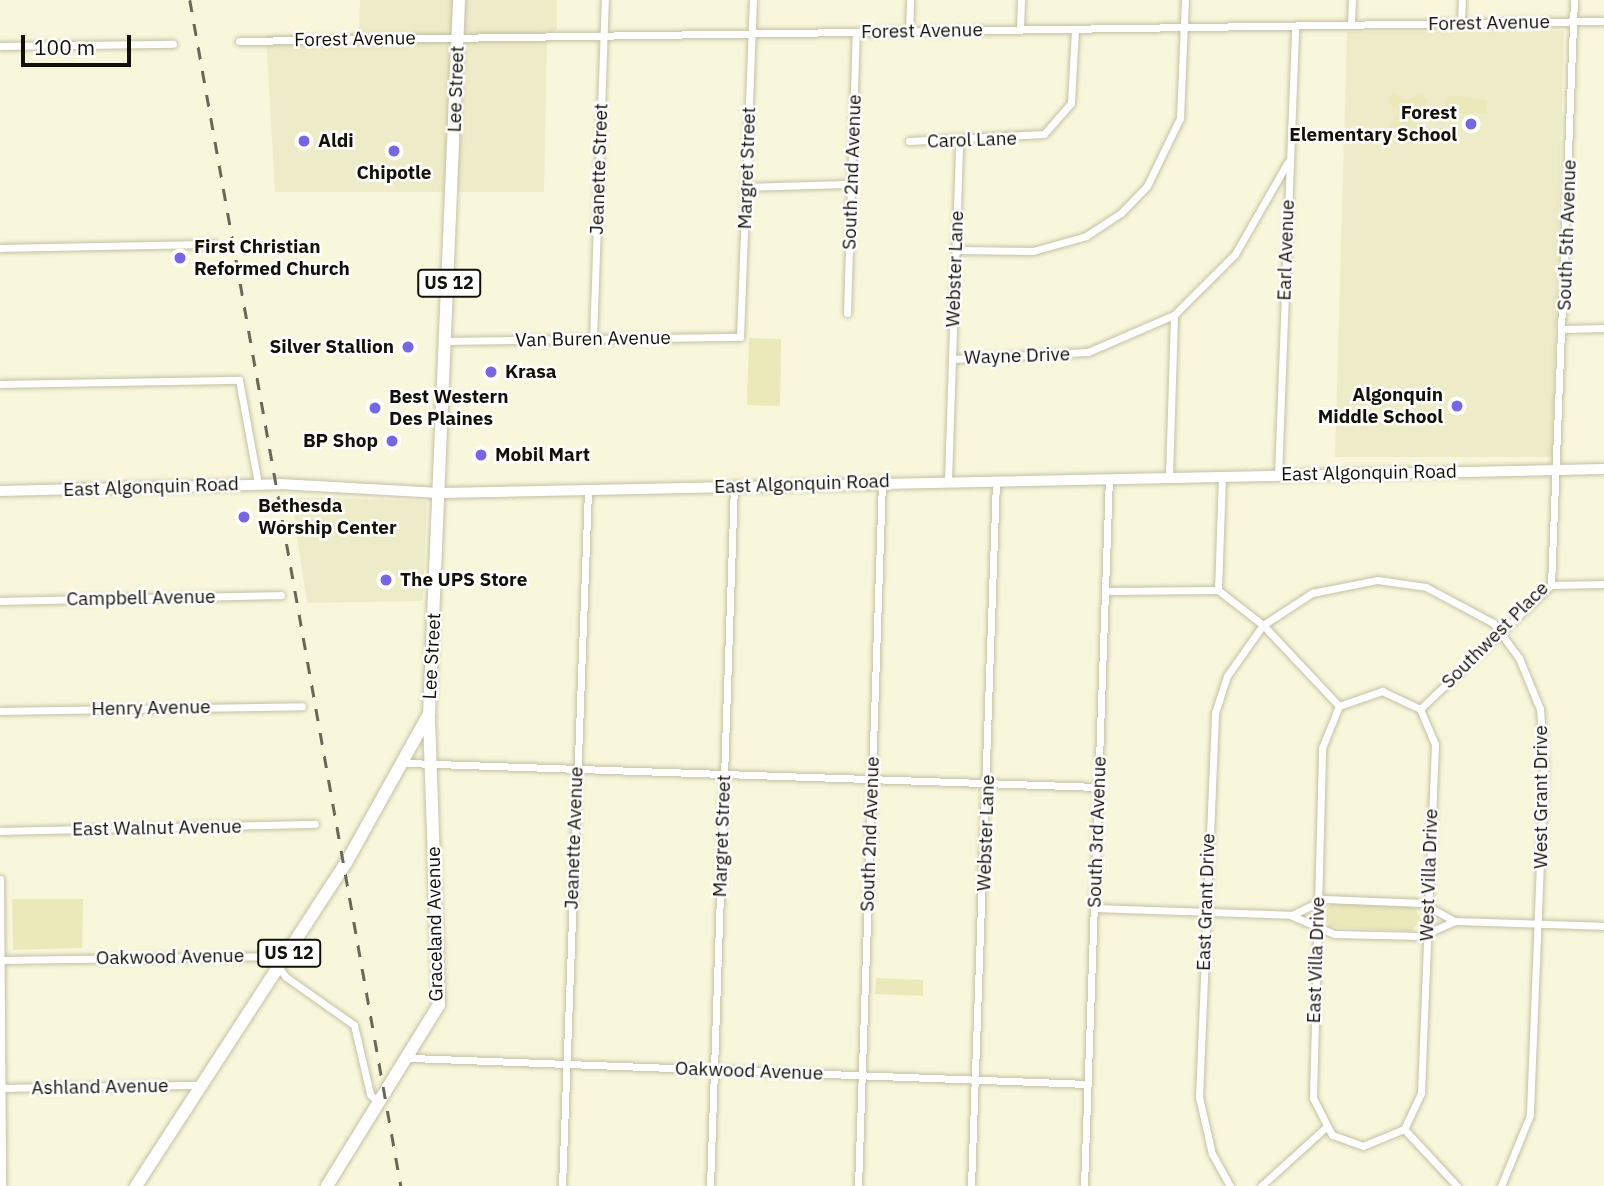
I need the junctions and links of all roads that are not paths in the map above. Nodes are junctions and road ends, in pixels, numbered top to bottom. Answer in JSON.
{"nodes":[{"id":1,"x":459,"y":0,"type":"edge"},
{"id":2,"x":605,"y":0,"type":"edge"},
{"id":3,"x":753,"y":0,"type":"edge"},
{"id":4,"x":910,"y":0,"type":"edge"},
{"id":5,"x":1021,"y":0,"type":"edge"},
{"id":6,"x":1185,"y":0,"type":"edge"},
{"id":7,"x":1352,"y":0,"type":"edge"},
{"id":8,"x":1462,"y":0,"type":"edge"},
{"id":9,"x":1574,"y":0,"type":"edge"},
{"id":10,"x":1604,"y":21,"type":"edge"},
{"id":11,"x":1574,"y":22,"type":"junction"},
{"id":12,"x":1461,"y":24,"type":"junction"},
{"id":13,"x":1351,"y":25,"type":"junction"},
{"id":14,"x":1295,"y":26,"type":"junction"},
{"id":15,"x":1185,"y":27,"type":"junction"},
{"id":16,"x":1020,"y":29,"type":"junction"},
{"id":17,"x":1075,"y":29,"type":"junction"},
{"id":18,"x":909,"y":31,"type":"junction"},
{"id":19,"x":856,"y":32,"type":"junction"},
{"id":20,"x":752,"y":34,"type":"junction"},
{"id":21,"x":604,"y":36,"type":"junction"},
{"id":22,"x":458,"y":38,"type":"junction"},
{"id":23,"x":239,"y":41,"type":"dead end"},
{"id":24,"x":173,"y":44,"type":"dead end"},
{"id":25,"x":0,"y":46,"type":"edge"},
{"id":26,"x":909,"y":141,"type":"dead end"},
{"id":27,"x":959,"y":142,"type":"junction"},
{"id":28,"x":1289,"y":160,"type":"junction"},
{"id":29,"x":851,"y":184,"type":"junction"},
{"id":30,"x":747,"y":187,"type":"junction"},
{"id":31,"x":214,"y":244,"type":"dead end"},
{"id":32,"x":0,"y":248,"type":"edge"},
{"id":33,"x":956,"y":250,"type":"junction"},
{"id":34,"x":847,"y":313,"type":"dead end"},
{"id":35,"x":1174,"y":315,"type":"junction"},
{"id":36,"x":1604,"y":328,"type":"edge"},
{"id":37,"x":1564,"y":329,"type":"junction"},
{"id":38,"x":740,"y":337,"type":"joint"},
{"id":39,"x":593,"y":339,"type":"junction"},
{"id":40,"x":447,"y":341,"type":"junction"},
{"id":41,"x":952,"y":359,"type":"junction"},
{"id":42,"x":0,"y":384,"type":"edge"},
{"id":43,"x":1604,"y":469,"type":"edge"},
{"id":44,"x":1556,"y":470,"type":"junction"},
{"id":45,"x":1279,"y":475,"type":"junction"},
{"id":46,"x":1169,"y":476,"type":"junction"},
{"id":47,"x":1222,"y":476,"type":"junction"},
{"id":48,"x":1109,"y":478,"type":"junction"},
{"id":49,"x":996,"y":479,"type":"junction"},
{"id":50,"x":948,"y":480,"type":"junction"},
{"id":51,"x":882,"y":481,"type":"junction"},
{"id":52,"x":258,"y":484,"type":"junction"},
{"id":53,"x":734,"y":486,"type":"junction"},
{"id":54,"x":588,"y":490,"type":"junction"},
{"id":55,"x":0,"y":491,"type":"edge"},
{"id":56,"x":440,"y":493,"type":"junction"},
{"id":57,"x":1604,"y":584,"type":"edge"},
{"id":58,"x":1551,"y":585,"type":"junction"},
{"id":59,"x":1218,"y":590,"type":"junction"},
{"id":60,"x":1106,"y":591,"type":"junction"},
{"id":61,"x":281,"y":595,"type":"dead end"},
{"id":62,"x":0,"y":601,"type":"edge"},
{"id":63,"x":1263,"y":625,"type":"junction"},
{"id":64,"x":1501,"y":633,"type":"junction"},
{"id":65,"x":302,"y":706,"type":"dead end"},
{"id":66,"x":1339,"y":706,"type":"junction"},
{"id":67,"x":1420,"y":709,"type":"junction"},
{"id":68,"x":0,"y":711,"type":"edge"},
{"id":69,"x":429,"y":714,"type":"junction"},
{"id":70,"x":407,"y":763,"type":"junction"},
{"id":71,"x":430,"y":763,"type":"junction"},
{"id":72,"x":577,"y":768,"type":"junction"},
{"id":73,"x":724,"y":773,"type":"junction"},
{"id":74,"x":872,"y":779,"type":"junction"},
{"id":75,"x":988,"y":783,"type":"junction"},
{"id":76,"x":1099,"y":787,"type":"junction"},
{"id":77,"x":315,"y":824,"type":"dead end"},
{"id":78,"x":0,"y":831,"type":"edge"},
{"id":79,"x":0,"y":879,"type":"edge"},
{"id":80,"x":1317,"y":901,"type":"junction"},
{"id":81,"x":1428,"y":904,"type":"junction"},
{"id":82,"x":1094,"y":908,"type":"junction"},
{"id":83,"x":1206,"y":913,"type":"junction"},
{"id":84,"x":1290,"y":915,"type":"junction"},
{"id":85,"x":1455,"y":921,"type":"junction"},
{"id":86,"x":1539,"y":923,"type":"junction"},
{"id":87,"x":1604,"y":926,"type":"edge"},
{"id":88,"x":1316,"y":930,"type":"junction"},
{"id":89,"x":1427,"y":935,"type":"junction"},
{"id":90,"x":1,"y":960,"type":"edge"},
{"id":91,"x":280,"y":967,"type":"junction"},
{"id":92,"x":411,"y":1058,"type":"junction"},
{"id":93,"x":566,"y":1065,"type":"junction"},
{"id":94,"x":713,"y":1070,"type":"junction"},
{"id":95,"x":861,"y":1074,"type":"junction"},
{"id":96,"x":975,"y":1079,"type":"junction"},
{"id":97,"x":1088,"y":1084,"type":"junction"},
{"id":98,"x":200,"y":1085,"type":"junction"},
{"id":99,"x":2,"y":1088,"type":"edge"},
{"id":100,"x":380,"y":1104,"type":"junction"},
{"id":101,"x":1325,"y":1128,"type":"junction"},
{"id":102,"x":1404,"y":1129,"type":"junction"},
{"id":103,"x":2,"y":1186,"type":"edge"},
{"id":104,"x":136,"y":1186,"type":"edge"},
{"id":105,"x":327,"y":1186,"type":"edge"},
{"id":106,"x":562,"y":1186,"type":"edge"},
{"id":107,"x":710,"y":1186,"type":"edge"},
{"id":108,"x":858,"y":1186,"type":"edge"},
{"id":109,"x":971,"y":1186,"type":"edge"},
{"id":110,"x":1084,"y":1186,"type":"edge"},
{"id":111,"x":1230,"y":1186,"type":"edge"},
{"id":112,"x":1261,"y":1186,"type":"edge"},
{"id":113,"x":1457,"y":1186,"type":"edge"},
{"id":114,"x":1501,"y":1186,"type":"edge"}],
"edges":[{"from":1,"to":22,"type":"main road","name":"Lee Street","number":"US 12"},
{"from":2,"to":21,"type":"street","name":"Jeanette Street"},
{"from":3,"to":20,"type":"street","name":"Margret Street"},
{"from":4,"to":18,"type":"street"},
{"from":5,"to":16,"type":"street"},
{"from":6,"to":15,"type":"street"},
{"from":7,"to":13,"type":"street"},
{"from":8,"to":12,"type":"street"},
{"from":9,"to":11,"type":"street","name":"South 5th Avenue"},
{"from":10,"to":11,"type":"street","name":"Forest Avenue"},
{"from":11,"to":12,"type":"street","name":"Forest Avenue"},
{"from":11,"to":37,"type":"street","name":"South 5th Avenue"},
{"from":12,"to":13,"type":"street","name":"Forest Avenue"},
{"from":13,"to":14,"type":"street","name":"Forest Avenue"},
{"from":14,"to":15,"type":"street","name":"Forest Avenue"},
{"from":14,"to":28,"type":"street","name":"Earl Avenue"},
{"from":15,"to":17,"type":"street","name":"Forest Avenue"},
{"from":15,"to":33,"type":"street"},
{"from":16,"to":17,"type":"street","name":"Forest Avenue"},
{"from":16,"to":18,"type":"street","name":"Forest Avenue"},
{"from":17,"to":27,"type":"street","name":"Carol Lane"},
{"from":18,"to":19,"type":"street","name":"Forest Avenue"},
{"from":19,"to":20,"type":"street","name":"Forest Avenue"},
{"from":19,"to":29,"type":"street","name":"South 2nd Avenue"},
{"from":20,"to":21,"type":"street","name":"Forest Avenue"},
{"from":20,"to":30,"type":"street","name":"Margret Street"},
{"from":21,"to":22,"type":"street","name":"Forest Avenue"},
{"from":21,"to":39,"type":"street","name":"Jeanette Street"},
{"from":22,"to":23,"type":"street","name":"Forest Avenue"},
{"from":22,"to":40,"type":"main road","name":"Lee Street","number":"US 12"},
{"from":24,"to":25,"type":"street"},
{"from":26,"to":27,"type":"street","name":"Carol Lane"},
{"from":27,"to":33,"type":"street","name":"Webster Lane"},
{"from":28,"to":35,"type":"street","name":"Wayne Drive"},
{"from":28,"to":45,"type":"street","name":"Earl Avenue"},
{"from":29,"to":30,"type":"street"},
{"from":29,"to":34,"type":"street","name":"South 2nd Avenue"},
{"from":30,"to":38,"type":"street","name":"Margret Street"},
{"from":31,"to":32,"type":"street"},
{"from":33,"to":41,"type":"street","name":"Webster Lane"},
{"from":35,"to":41,"type":"street","name":"Wayne Drive"},
{"from":35,"to":46,"type":"street"},
{"from":36,"to":37,"type":"street"},
{"from":37,"to":44,"type":"street","name":"South 5th Avenue"},
{"from":38,"to":39,"type":"street","name":"Van Buren Avenue"},
{"from":39,"to":40,"type":"street","name":"Van Buren Avenue"},
{"from":40,"to":56,"type":"main road","name":"Lee Street","number":"US 12"},
{"from":41,"to":50,"type":"street","name":"Webster Lane"},
{"from":42,"to":52,"type":"street"},
{"from":43,"to":44,"type":"street","name":"East Algonquin Road"},
{"from":44,"to":45,"type":"street","name":"East Algonquin Road"},
{"from":44,"to":58,"type":"street","name":"Southwest Place"},
{"from":45,"to":47,"type":"street","name":"East Algonquin Road"},
{"from":46,"to":47,"type":"street","name":"East Algonquin Road"},
{"from":46,"to":48,"type":"street","name":"East Algonquin Road"},
{"from":47,"to":59,"type":"street"},
{"from":48,"to":49,"type":"street","name":"East Algonquin Road"},
{"from":48,"to":60,"type":"street","name":"South 3rd Avenue"},
{"from":49,"to":50,"type":"street","name":"East Algonquin Road"},
{"from":49,"to":75,"type":"street","name":"Webster Lane"},
{"from":50,"to":51,"type":"street","name":"East Algonquin Road"},
{"from":51,"to":53,"type":"street","name":"East Algonquin Road"},
{"from":51,"to":74,"type":"street","name":"South 2nd Avenue"},
{"from":52,"to":55,"type":"street","name":"East Algonquin Road"},
{"from":52,"to":56,"type":"street","name":"East Algonquin Road"},
{"from":53,"to":54,"type":"street","name":"East Algonquin Road"},
{"from":53,"to":73,"type":"street","name":"Margret Street"},
{"from":54,"to":56,"type":"street","name":"East Algonquin Road"},
{"from":54,"to":72,"type":"street","name":"Jeanette Avenue"},
{"from":56,"to":69,"type":"main road","name":"Lee Street","number":"US 12"},
{"from":57,"to":58,"type":"street"},
{"from":58,"to":64,"type":"street","name":"Southwest Place"},
{"from":59,"to":60,"type":"street"},
{"from":59,"to":63,"type":"street"},
{"from":60,"to":76,"type":"street","name":"South 3rd Avenue"},
{"from":61,"to":62,"type":"street","name":"Campbell Avenue"},
{"from":63,"to":64,"type":"street","name":"West Grant Drive"},
{"from":63,"to":66,"type":"street"},
{"from":63,"to":83,"type":"street","name":"East Grant Drive"},
{"from":64,"to":67,"type":"street","name":"Southwest Place"},
{"from":64,"to":86,"type":"street","name":"West Grant Drive"},
{"from":65,"to":68,"type":"street","name":"Henry Avenue"},
{"from":66,"to":67,"type":"street"},
{"from":66,"to":80,"type":"street","name":"East Villa Drive"},
{"from":67,"to":81,"type":"street","name":"West Villa Drive"},
{"from":69,"to":70,"type":"main road","name":"Lee Street","number":"US 12"},
{"from":69,"to":71,"type":"main road","name":"Graceland Avenue","number":"US 12"},
{"from":70,"to":71,"type":"street"},
{"from":70,"to":91,"type":"main road","name":"Lee Street","number":"US 12"},
{"from":71,"to":72,"type":"street"},
{"from":71,"to":92,"type":"main road","name":"Graceland Avenue","number":"US 12"},
{"from":72,"to":73,"type":"street"},
{"from":72,"to":93,"type":"street","name":"Jeanette Avenue"},
{"from":73,"to":74,"type":"street"},
{"from":73,"to":94,"type":"street","name":"Margret Street"},
{"from":74,"to":75,"type":"street"},
{"from":74,"to":95,"type":"street","name":"South 2nd Avenue"},
{"from":75,"to":76,"type":"street"},
{"from":75,"to":96,"type":"street","name":"Webster Lane"},
{"from":76,"to":82,"type":"street","name":"South 3rd Avenue"},
{"from":77,"to":78,"type":"street","name":"East Walnut Avenue"},
{"from":79,"to":90,"type":"street"},
{"from":80,"to":81,"type":"street"},
{"from":80,"to":84,"type":"street"},
{"from":80,"to":88,"type":"street","name":"East Villa Drive"},
{"from":81,"to":85,"type":"street"},
{"from":81,"to":89,"type":"street","name":"West Villa Drive"},
{"from":82,"to":83,"type":"street"},
{"from":82,"to":97,"type":"street","name":"South 3rd Avenue"},
{"from":83,"to":84,"type":"street"},
{"from":83,"to":111,"type":"street","name":"East Grant Drive"},
{"from":84,"to":88,"type":"street"},
{"from":85,"to":86,"type":"street"},
{"from":85,"to":89,"type":"street"},
{"from":86,"to":87,"type":"street"},
{"from":86,"to":114,"type":"street","name":"West Grant Drive"},
{"from":88,"to":89,"type":"street"},
{"from":88,"to":101,"type":"street","name":"East Villa Drive"},
{"from":89,"to":102,"type":"street","name":"West Villa Drive"},
{"from":90,"to":91,"type":"street","name":"Oakwood Avenue"},
{"from":90,"to":99,"type":"street"},
{"from":91,"to":98,"type":"main road","name":"Lee Street","number":"US 12"},
{"from":91,"to":100,"type":"street","name":"Oakwood Avenue"},
{"from":92,"to":93,"type":"street","name":"Oakwood Avenue"},
{"from":92,"to":100,"type":"main road","name":"Graceland Avenue","number":"US 12"},
{"from":93,"to":94,"type":"street","name":"Oakwood Avenue"},
{"from":93,"to":106,"type":"street","name":"Jeanette Avenue"},
{"from":94,"to":95,"type":"street","name":"Oakwood Avenue"},
{"from":94,"to":107,"type":"street","name":"Margret Street"},
{"from":95,"to":96,"type":"street","name":"Oakwood Avenue"},
{"from":95,"to":108,"type":"street","name":"South 2nd Avenue"},
{"from":96,"to":97,"type":"street","name":"Oakwood Avenue"},
{"from":96,"to":109,"type":"street","name":"Webster Lane"},
{"from":97,"to":110,"type":"street","name":"South 3rd Avenue"},
{"from":98,"to":99,"type":"street","name":"Ashland Avenue"},
{"from":98,"to":104,"type":"main road","name":"Lee Street","number":"US 12"},
{"from":99,"to":103,"type":"street"},
{"from":100,"to":105,"type":"main road","name":"Graceland Avenue","number":"US 12"},
{"from":101,"to":102,"type":"street"},
{"from":101,"to":112,"type":"street"},
{"from":102,"to":113,"type":"street"}]}
